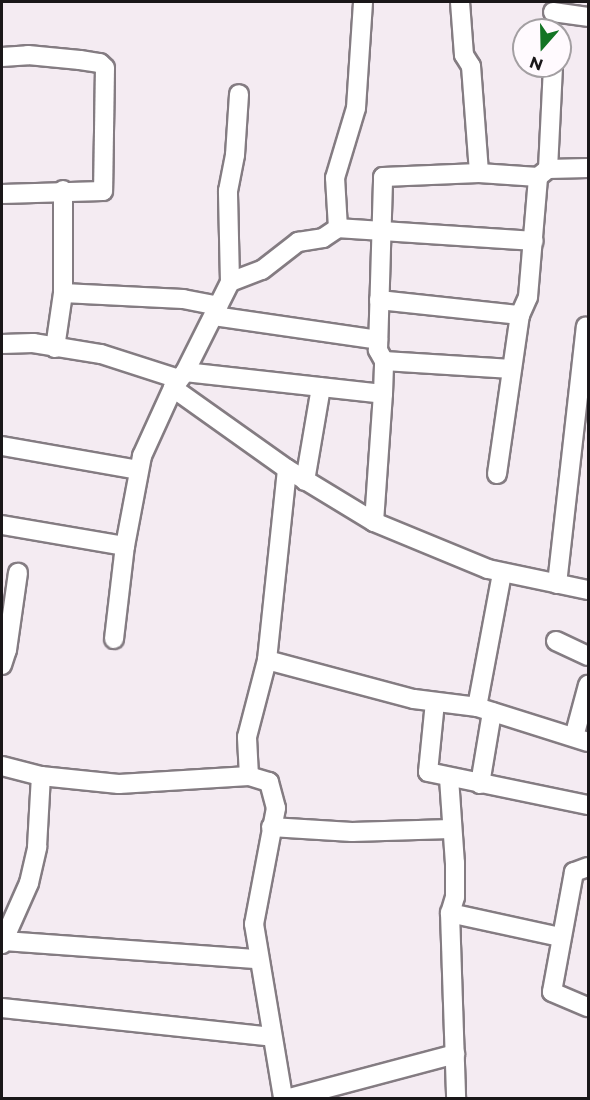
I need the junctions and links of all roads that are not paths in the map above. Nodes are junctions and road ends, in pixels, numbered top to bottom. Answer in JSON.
{"nodes":[{"id":1,"x":363,"y":2,"type":"edge"},
{"id":2,"x":460,"y":2,"type":"edge"},
{"id":3,"x":553,"y":15,"type":"edge"},
{"id":4,"x":588,"y":17,"type":"edge"},
{"id":5,"x":2,"y":57,"type":"edge"},
{"id":6,"x":552,"y":78,"type":"edge"},
{"id":7,"x":239,"y":94,"type":"dead end"},
{"id":8,"x":588,"y":168,"type":"edge"},
{"id":9,"x":479,"y":173,"type":"junction"},
{"id":10,"x":543,"y":173,"type":"junction"},
{"id":11,"x":63,"y":190,"type":"junction"},
{"id":12,"x":2,"y":194,"type":"edge"},
{"id":13,"x":338,"y":228,"type":"junction"},
{"id":14,"x":382,"y":232,"type":"junction"},
{"id":15,"x":534,"y":241,"type":"junction"},
{"id":16,"x":230,"y":282,"type":"junction"},
{"id":17,"x":63,"y":293,"type":"junction"},
{"id":18,"x":379,"y":300,"type":"junction"},
{"id":19,"x":216,"y":311,"type":"junction"},
{"id":20,"x":520,"y":315,"type":"junction"},
{"id":21,"x":586,"y":327,"type":"dead end"},
{"id":22,"x":378,"y":340,"type":"junction"},
{"id":23,"x":2,"y":344,"type":"edge"},
{"id":24,"x":56,"y":348,"type":"junction"},
{"id":25,"x":384,"y":361,"type":"junction"},
{"id":26,"x":513,"y":369,"type":"junction"},
{"id":27,"x":179,"y":380,"type":"junction"},
{"id":28,"x":321,"y":387,"type":"junction"},
{"id":29,"x":584,"y":387,"type":"edge"},
{"id":30,"x":383,"y":394,"type":"junction"},
{"id":31,"x":2,"y":446,"type":"edge"},
{"id":32,"x":287,"y":469,"type":"junction"},
{"id":33,"x":138,"y":470,"type":"junction"},
{"id":34,"x":498,"y":474,"type":"dead end"},
{"id":35,"x":305,"y":481,"type":"junction"},
{"id":36,"x":374,"y":522,"type":"junction"},
{"id":37,"x":2,"y":525,"type":"edge"},
{"id":38,"x":125,"y":546,"type":"junction"},
{"id":39,"x":18,"y":573,"type":"dead end"},
{"id":40,"x":502,"y":573,"type":"junction"},
{"id":41,"x":556,"y":584,"type":"junction"},
{"id":42,"x":588,"y":590,"type":"edge"},
{"id":43,"x":114,"y":639,"type":"dead end"},
{"id":44,"x":556,"y":641,"type":"dead end"},
{"id":45,"x":588,"y":656,"type":"edge"},
{"id":46,"x":267,"y":660,"type":"junction"},
{"id":47,"x":2,"y":665,"type":"edge"},
{"id":48,"x":588,"y":685,"type":"edge"},
{"id":49,"x":435,"y":702,"type":"junction"},
{"id":50,"x":484,"y":710,"type":"junction"},
{"id":51,"x":581,"y":740,"type":"edge"},
{"id":52,"x":2,"y":766,"type":"edge"},
{"id":53,"x":41,"y":776,"type":"junction"},
{"id":54,"x":249,"y":776,"type":"junction"},
{"id":55,"x":448,"y":778,"type":"junction"},
{"id":56,"x":480,"y":784,"type":"junction"},
{"id":57,"x":588,"y":805,"type":"edge"},
{"id":58,"x":271,"y":827,"type":"junction"},
{"id":59,"x":451,"y":829,"type":"junction"},
{"id":60,"x":588,"y":867,"type":"edge"},
{"id":61,"x":450,"y":913,"type":"junction"},
{"id":62,"x":560,"y":937,"type":"junction"},
{"id":63,"x":3,"y":942,"type":"edge"},
{"id":64,"x":258,"y":959,"type":"junction"},
{"id":65,"x":588,"y":1006,"type":"edge"},
{"id":66,"x":2,"y":1008,"type":"edge"},
{"id":67,"x":272,"y":1037,"type":"junction"},
{"id":68,"x":455,"y":1054,"type":"junction"},
{"id":69,"x":283,"y":1098,"type":"edge"},
{"id":70,"x":290,"y":1098,"type":"edge"},
{"id":71,"x":456,"y":1098,"type":"edge"}],
"edges":[{"from":1,"to":13,"type":"street"},
{"from":2,"to":9,"type":"street"},
{"from":3,"to":4,"type":"street"},
{"from":5,"to":11,"type":"street"},
{"from":6,"to":10,"type":"street"},
{"from":7,"to":16,"type":"street"},
{"from":8,"to":10,"type":"street"},
{"from":9,"to":10,"type":"street"},
{"from":9,"to":14,"type":"street"},
{"from":10,"to":15,"type":"street"},
{"from":11,"to":12,"type":"street"},
{"from":11,"to":17,"type":"street"},
{"from":13,"to":14,"type":"street"},
{"from":13,"to":16,"type":"street"},
{"from":14,"to":15,"type":"street"},
{"from":14,"to":18,"type":"street"},
{"from":15,"to":20,"type":"street"},
{"from":16,"to":19,"type":"street"},
{"from":17,"to":19,"type":"street"},
{"from":17,"to":24,"type":"street"},
{"from":18,"to":20,"type":"street"},
{"from":18,"to":22,"type":"street"},
{"from":19,"to":22,"type":"street"},
{"from":19,"to":27,"type":"street"},
{"from":20,"to":26,"type":"street"},
{"from":21,"to":29,"type":"street"},
{"from":22,"to":25,"type":"street"},
{"from":23,"to":24,"type":"street"},
{"from":24,"to":27,"type":"street"},
{"from":25,"to":26,"type":"street"},
{"from":25,"to":30,"type":"street"},
{"from":26,"to":34,"type":"street"},
{"from":27,"to":28,"type":"street"},
{"from":27,"to":32,"type":"street"},
{"from":27,"to":33,"type":"street"},
{"from":28,"to":30,"type":"street"},
{"from":28,"to":35,"type":"street"},
{"from":29,"to":41,"type":"street"},
{"from":30,"to":36,"type":"street"},
{"from":31,"to":33,"type":"street"},
{"from":32,"to":35,"type":"street"},
{"from":32,"to":46,"type":"street"},
{"from":33,"to":38,"type":"street"},
{"from":35,"to":36,"type":"street"},
{"from":36,"to":40,"type":"street"},
{"from":37,"to":38,"type":"street"},
{"from":38,"to":43,"type":"street"},
{"from":39,"to":47,"type":"street"},
{"from":40,"to":41,"type":"street"},
{"from":40,"to":50,"type":"street"},
{"from":41,"to":42,"type":"street"},
{"from":44,"to":45,"type":"street"},
{"from":46,"to":49,"type":"street"},
{"from":46,"to":54,"type":"street"},
{"from":48,"to":51,"type":"street"},
{"from":49,"to":50,"type":"street"},
{"from":49,"to":55,"type":"street"},
{"from":50,"to":51,"type":"street"},
{"from":50,"to":56,"type":"street"},
{"from":52,"to":53,"type":"street"},
{"from":53,"to":54,"type":"street"},
{"from":53,"to":63,"type":"street"},
{"from":54,"to":58,"type":"street"},
{"from":55,"to":56,"type":"street"},
{"from":55,"to":59,"type":"street"},
{"from":56,"to":57,"type":"street"},
{"from":58,"to":59,"type":"street"},
{"from":58,"to":64,"type":"street"},
{"from":59,"to":61,"type":"street"},
{"from":60,"to":62,"type":"street"},
{"from":61,"to":62,"type":"street"},
{"from":61,"to":68,"type":"street"},
{"from":62,"to":65,"type":"street"},
{"from":63,"to":64,"type":"street"},
{"from":64,"to":67,"type":"street"},
{"from":66,"to":67,"type":"street"},
{"from":67,"to":69,"type":"street"},
{"from":68,"to":70,"type":"street"},
{"from":68,"to":71,"type":"street"}]}
